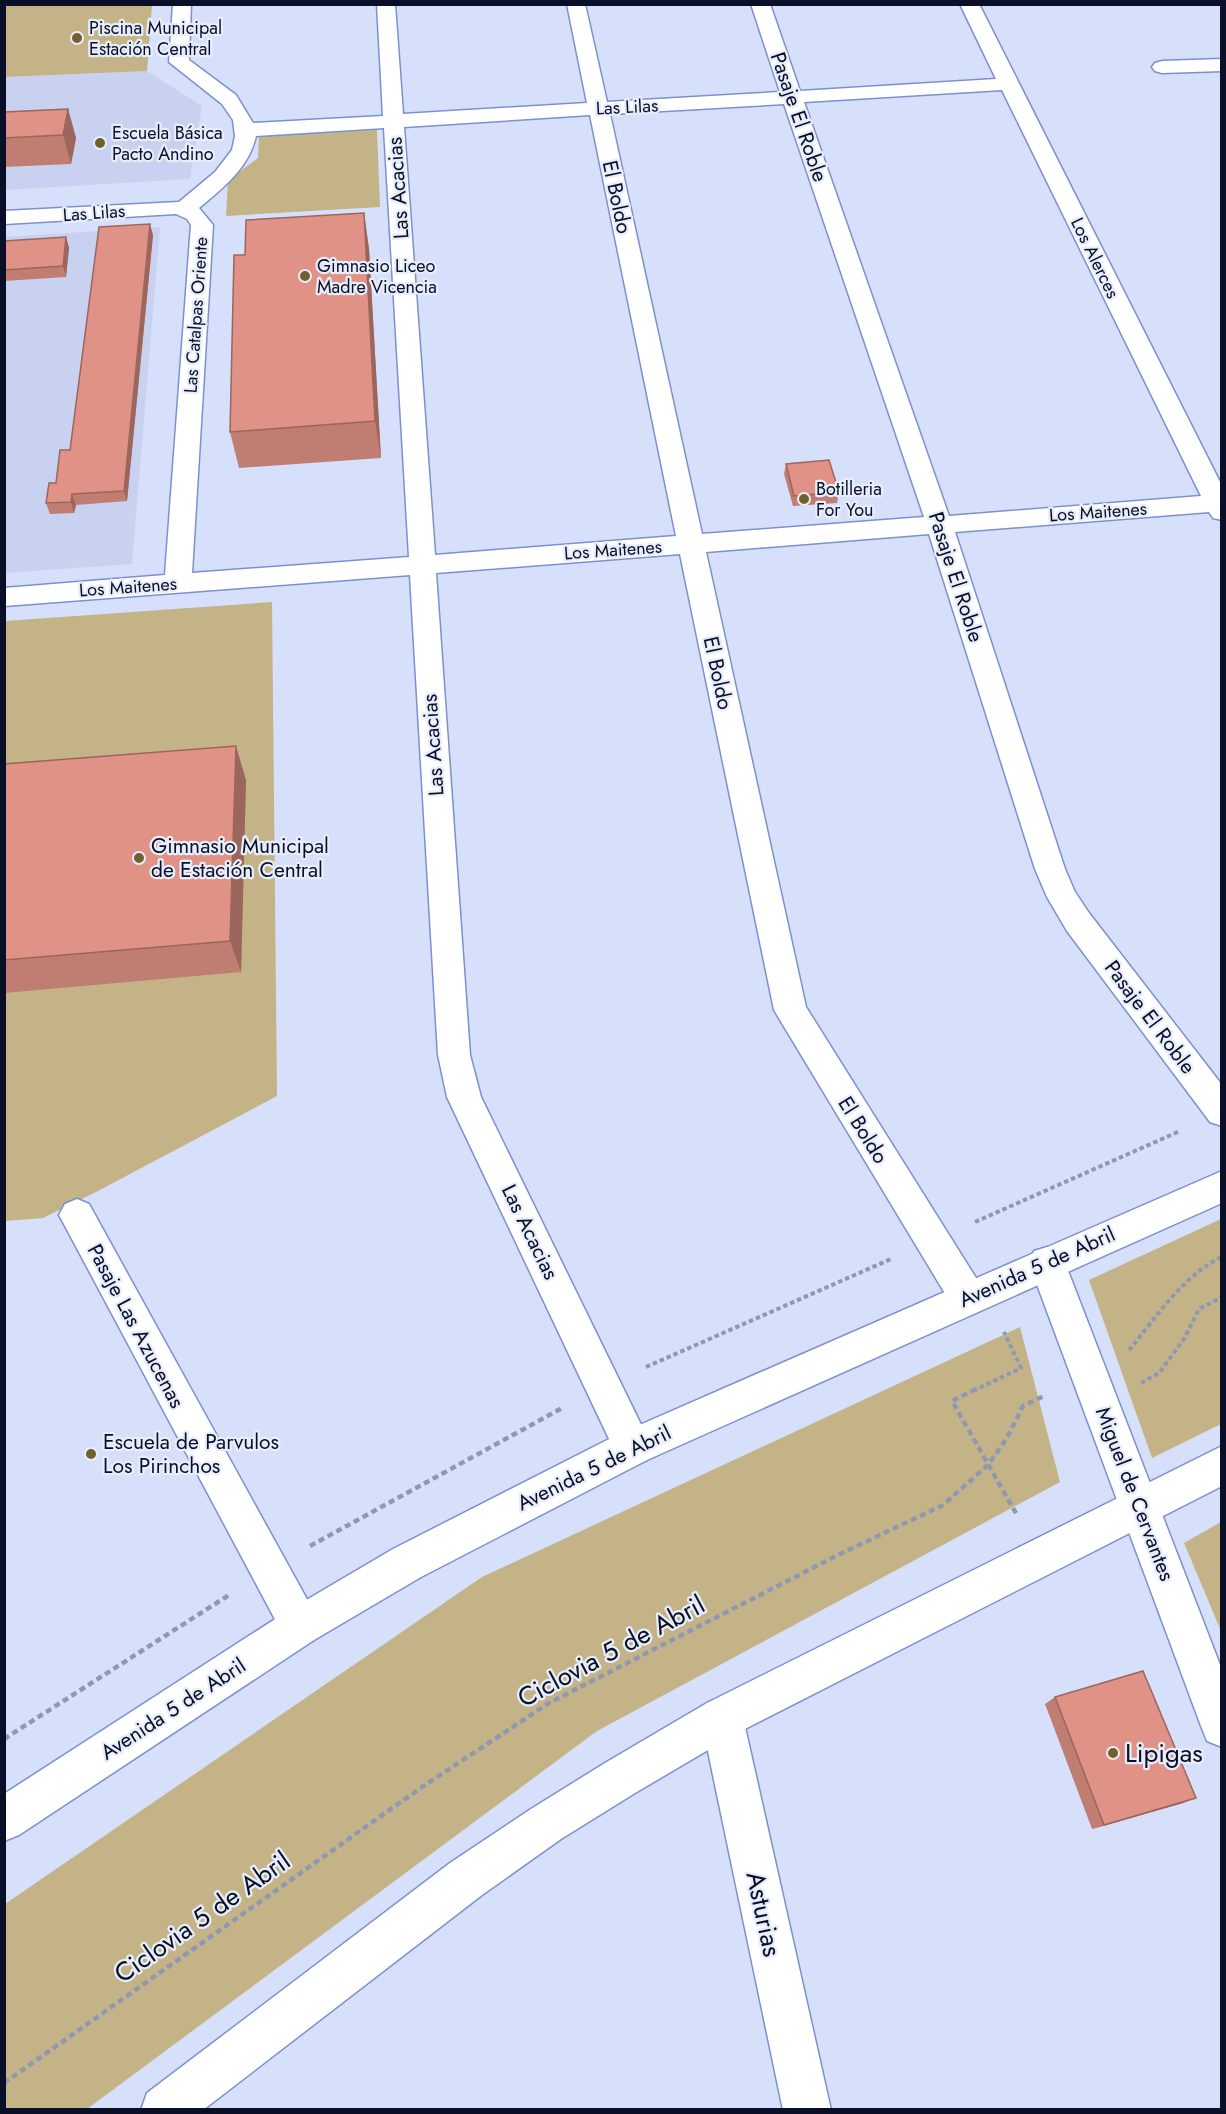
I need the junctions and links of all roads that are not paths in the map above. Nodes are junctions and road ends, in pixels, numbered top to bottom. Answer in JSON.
{"nodes":[{"id":1,"x":182,"y":4,"type":"edge"},
{"id":2,"x":386,"y":4,"type":"edge"},
{"id":3,"x":576,"y":4,"type":"edge"},
{"id":4,"x":760,"y":4,"type":"edge"},
{"id":5,"x":969,"y":4,"type":"edge"},
{"id":6,"x":1221,"y":65,"type":"edge"},
{"id":7,"x":1162,"y":67,"type":"dead end"},
{"id":8,"x":1009,"y":84,"type":"junction"},
{"id":9,"x":792,"y":97,"type":"junction"},
{"id":10,"x":598,"y":109,"type":"junction"},
{"id":11,"x":393,"y":121,"type":"junction"},
{"id":12,"x":246,"y":130,"type":"junction"},
{"id":13,"x":184,"y":209,"type":"junction"},
{"id":14,"x":4,"y":218,"type":"edge"},
{"id":15,"x":1220,"y":506,"type":"edge"},
{"id":16,"x":939,"y":524,"type":"junction"},
{"id":17,"x":691,"y":544,"type":"junction"},
{"id":18,"x":422,"y":565,"type":"junction"},
{"id":19,"x":178,"y":583,"type":"junction"},
{"id":20,"x":4,"y":597,"type":"edge"},
{"id":21,"x":1221,"y":1112,"type":"edge"},
{"id":22,"x":1221,"y":1186,"type":"edge"},
{"id":23,"x":76,"y":1215,"type":"dead end"},
{"id":24,"x":1047,"y":1263,"type":"junction"},
{"id":25,"x":977,"y":1294,"type":"junction"},
{"id":26,"x":633,"y":1447,"type":"junction"},
{"id":27,"x":1221,"y":1465,"type":"edge"},
{"id":28,"x":1139,"y":1505,"type":"junction"},
{"id":29,"x":300,"y":1626,"type":"junction"},
{"id":30,"x":722,"y":1718,"type":"junction"},
{"id":31,"x":1221,"y":1726,"type":"edge"},
{"id":32,"x":4,"y":1820,"type":"edge"},
{"id":33,"x":164,"y":2109,"type":"edge"},
{"id":34,"x":807,"y":2109,"type":"edge"}],
"edges":[{"from":1,"to":12,"type":"street"},
{"from":2,"to":11,"type":"street","name":"Las Acacias"},
{"from":3,"to":10,"type":"street","name":"El Boldo"},
{"from":4,"to":9,"type":"street","name":"Pasaje El Roble"},
{"from":5,"to":8,"type":"street","name":"Los Alerces"},
{"from":6,"to":7,"type":"street"},
{"from":8,"to":9,"type":"street","name":"Las Lilas"},
{"from":8,"to":15,"type":"street","name":"Los Alerces"},
{"from":9,"to":10,"type":"street","name":"Las Lilas"},
{"from":9,"to":16,"type":"street","name":"Pasaje El Roble"},
{"from":10,"to":11,"type":"street","name":"Las Lilas"},
{"from":10,"to":17,"type":"street","name":"El Boldo"},
{"from":11,"to":12,"type":"street","name":"Las Lilas"},
{"from":11,"to":18,"type":"street","name":"Las Acacias"},
{"from":12,"to":13,"type":"street","name":"Las Catalpas Oriente"},
{"from":13,"to":14,"type":"street","name":"Las Lilas"},
{"from":13,"to":19,"type":"street","name":"Las Catalpas Oriente"},
{"from":15,"to":16,"type":"street","name":"Los Maitenes"},
{"from":16,"to":17,"type":"street","name":"Los Maitenes"},
{"from":16,"to":21,"type":"street","name":"Pasaje El Roble"},
{"from":17,"to":18,"type":"street","name":"Los Maitenes"},
{"from":17,"to":25,"type":"street","name":"El Boldo"},
{"from":18,"to":19,"type":"street","name":"Los Maitenes"},
{"from":18,"to":26,"type":"street","name":"Las Acacias"},
{"from":19,"to":20,"type":"street","name":"Los Maitenes"},
{"from":22,"to":24,"type":"street","name":"Avenida 5 de Abril"},
{"from":23,"to":29,"type":"street","name":"Pasaje Las Azucenas"},
{"from":24,"to":25,"type":"street","name":"Avenida 5 de Abril"},
{"from":24,"to":28,"type":"street","name":"Miguel de Cervantes"},
{"from":25,"to":26,"type":"street","name":"Avenida 5 de Abril"},
{"from":26,"to":29,"type":"street","name":"Avenida 5 de Abril"},
{"from":27,"to":28,"type":"street"},
{"from":28,"to":30,"type":"street"},
{"from":28,"to":31,"type":"street","name":"Miguel de Cervantes"},
{"from":29,"to":32,"type":"street","name":"Avenida 5 de Abril"},
{"from":30,"to":33,"type":"street"},
{"from":30,"to":34,"type":"street","name":"Asturias"}]}
